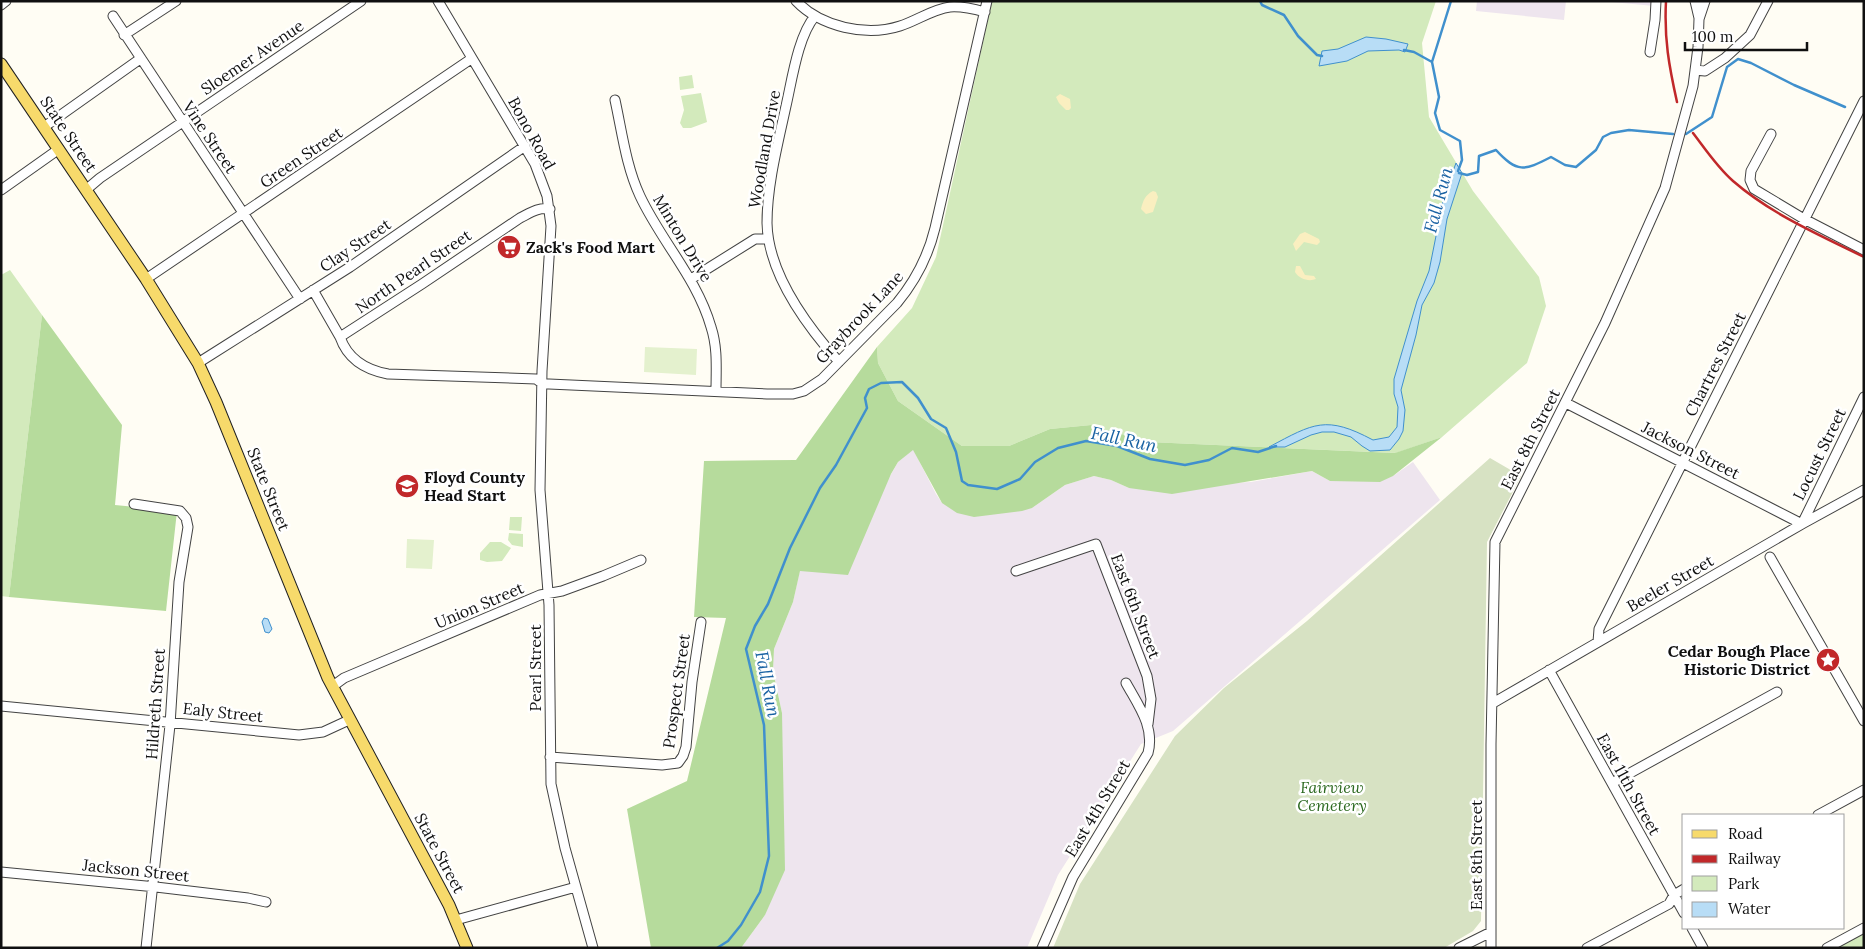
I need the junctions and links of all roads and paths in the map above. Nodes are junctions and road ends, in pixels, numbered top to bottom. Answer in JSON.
{"nodes":[{"id":1,"x":6,"y":1,"type":"edge"},
{"id":2,"x":176,"y":1,"type":"edge"},
{"id":3,"x":361,"y":1,"type":"edge"},
{"id":4,"x":438,"y":1,"type":"edge"},
{"id":5,"x":796,"y":1,"type":"edge"},
{"id":6,"x":987,"y":1,"type":"edge"},
{"id":7,"x":1656,"y":1,"type":"edge"},
{"id":8,"x":1695,"y":1,"type":"edge"},
{"id":9,"x":1705,"y":1,"type":"edge"},
{"id":10,"x":1768,"y":1,"type":"edge"},
{"id":11,"x":1,"y":4,"type":"edge"},
{"id":12,"x":985,"y":12,"type":"junction"},
{"id":13,"x":113,"y":16,"type":"dead end"},
{"id":14,"x":815,"y":16,"type":"junction"},
{"id":15,"x":1699,"y":18,"type":"junction"},
{"id":16,"x":124,"y":35,"type":"junction"},
{"id":17,"x":1650,"y":52,"type":"dead end"},
{"id":18,"x":140,"y":59,"type":"junction"},
{"id":19,"x":471,"y":59,"type":"junction"},
{"id":20,"x":1,"y":64,"type":"edge"},
{"id":21,"x":1695,"y":70,"type":"junction"},
{"id":22,"x":615,"y":100,"type":"dead end"},
{"id":23,"x":1864,"y":101,"type":"edge"},
{"id":24,"x":183,"y":122,"type":"junction"},
{"id":25,"x":44,"y":127,"type":"junction"},
{"id":26,"x":1771,"y":134,"type":"dead end"},
{"id":27,"x":525,"y":146,"type":"junction"},
{"id":28,"x":59,"y":149,"type":"junction"},
{"id":29,"x":86,"y":189,"type":"junction"},
{"id":30,"x":1,"y":190,"type":"edge"},
{"id":31,"x":550,"y":209,"type":"junction"},
{"id":32,"x":243,"y":214,"type":"junction"},
{"id":33,"x":1804,"y":220,"type":"junction"},
{"id":34,"x":768,"y":238,"type":"junction"},
{"id":35,"x":1864,"y":250,"type":"edge"},
{"id":36,"x":146,"y":279,"type":"junction"},
{"id":37,"x":691,"y":279,"type":"junction"},
{"id":38,"x":313,"y":290,"type":"junction"},
{"id":39,"x":300,"y":299,"type":"junction"},
{"id":40,"x":340,"y":337,"type":"junction"},
{"id":41,"x":839,"y":362,"type":"junction"},
{"id":42,"x":198,"y":363,"type":"junction"},
{"id":43,"x":543,"y":384,"type":"junction"},
{"id":44,"x":716,"y":392,"type":"junction"},
{"id":45,"x":1864,"y":397,"type":"edge"},
{"id":46,"x":1566,"y":403,"type":"junction"},
{"id":47,"x":1682,"y":463,"type":"junction"},
{"id":48,"x":1864,"y":490,"type":"edge"},
{"id":49,"x":134,"y":504,"type":"dead end"},
{"id":50,"x":1802,"y":524,"type":"junction"},
{"id":51,"x":1770,"y":557,"type":"dead end"},
{"id":52,"x":641,"y":560,"type":"dead end"},
{"id":53,"x":1016,"y":571,"type":"dead end"},
{"id":54,"x":548,"y":592,"type":"junction"},
{"id":55,"x":701,"y":622,"type":"dead end"},
{"id":56,"x":1598,"y":642,"type":"junction"},
{"id":57,"x":1549,"y":670,"type":"junction"},
{"id":58,"x":1126,"y":683,"type":"dead end"},
{"id":59,"x":333,"y":686,"type":"junction"},
{"id":60,"x":1776,"y":692,"type":"dead end"},
{"id":61,"x":1492,"y":703,"type":"junction"},
{"id":62,"x":1,"y":706,"type":"edge"},
{"id":63,"x":349,"y":720,"type":"junction"},
{"id":64,"x":1864,"y":721,"type":"edge"},
{"id":65,"x":170,"y":722,"type":"junction"},
{"id":66,"x":1148,"y":724,"type":"junction"},
{"id":67,"x":550,"y":757,"type":"junction"},
{"id":68,"x":1612,"y":783,"type":"junction"},
{"id":69,"x":1864,"y":790,"type":"edge"},
{"id":70,"x":1820,"y":814,"type":"edge"},
{"id":71,"x":1,"y":872,"type":"edge"},
{"id":72,"x":153,"y":887,"type":"junction"},
{"id":73,"x":576,"y":887,"type":"junction"},
{"id":74,"x":1682,"y":890,"type":"edge"},
{"id":75,"x":1674,"y":895,"type":"junction"},
{"id":76,"x":266,"y":902,"type":"dead end"},
{"id":77,"x":1682,"y":909,"type":"edge"},
{"id":78,"x":456,"y":920,"type":"junction"},
{"id":79,"x":1864,"y":928,"type":"edge"},
{"id":80,"x":1693,"y":929,"type":"edge"},
{"id":81,"x":1491,"y":932,"type":"junction"},
{"id":82,"x":146,"y":948,"type":"edge"},
{"id":83,"x":467,"y":948,"type":"edge"},
{"id":84,"x":593,"y":948,"type":"edge"},
{"id":85,"x":1042,"y":948,"type":"edge"},
{"id":86,"x":1459,"y":948,"type":"edge"},
{"id":87,"x":1491,"y":948,"type":"edge"},
{"id":88,"x":1587,"y":948,"type":"edge"},
{"id":89,"x":1703,"y":948,"type":"edge"},
{"id":90,"x":1827,"y":948,"type":"edge"}],
"edges":[{"from":1,"to":11,"type":"street"},
{"from":2,"to":16,"type":"street"},
{"from":3,"to":24,"type":"street","name":"Sloemer Avenue"},
{"from":4,"to":19,"type":"street","name":"Bono Road"},
{"from":5,"to":14,"type":"street"},
{"from":6,"to":12,"type":"street","name":"Graybrook Lane"},
{"from":7,"to":17,"type":"street"},
{"from":8,"to":15,"type":"street"},
{"from":9,"to":15,"type":"street"},
{"from":10,"to":21,"type":"street"},
{"from":12,"to":14,"type":"street"},
{"from":12,"to":41,"type":"street","name":"Graybrook Lane"},
{"from":13,"to":16,"type":"street","name":"Vine Street"},
{"from":14,"to":34,"type":"street","name":"Woodland Drive"},
{"from":15,"to":21,"type":"street","name":"East 8th Street"},
{"from":16,"to":18,"type":"street","name":"Vine Street"},
{"from":18,"to":24,"type":"street","name":"Vine Street"},
{"from":18,"to":25,"type":"street"},
{"from":19,"to":27,"type":"street","name":"Bono Road"},
{"from":19,"to":32,"type":"street","name":"Green Street"},
{"from":20,"to":25,"type":"main road","name":"State Street"},
{"from":21,"to":46,"type":"street","name":"East 8th Street"},
{"from":22,"to":37,"type":"street","name":"Minton Drive"},
{"from":23,"to":33,"type":"street","name":"Chartres Street"},
{"from":24,"to":29,"type":"street","name":"Sloemer Avenue"},
{"from":24,"to":32,"type":"street","name":"Vine Street"},
{"from":25,"to":28,"type":"main road","name":"State Street"},
{"from":26,"to":33,"type":"street"},
{"from":27,"to":31,"type":"street","name":"Bono Road"},
{"from":27,"to":38,"type":"street","name":"Clay Street"},
{"from":28,"to":29,"type":"main road","name":"State Street"},
{"from":28,"to":30,"type":"street"},
{"from":29,"to":36,"type":"main road","name":"State Street"},
{"from":31,"to":40,"type":"street","name":"North Pearl Street"},
{"from":31,"to":43,"type":"street","name":"Bono Road"},
{"from":32,"to":36,"type":"street","name":"Green Street"},
{"from":32,"to":39,"type":"street","name":"Vine Street"},
{"from":33,"to":35,"type":"street"},
{"from":33,"to":47,"type":"street","name":"Chartres Street"},
{"from":34,"to":37,"type":"street"},
{"from":34,"to":41,"type":"street","name":"Woodland Drive"},
{"from":36,"to":42,"type":"main road","name":"State Street"},
{"from":37,"to":44,"type":"street","name":"Minton Drive"},
{"from":38,"to":39,"type":"street","name":"Clay Street"},
{"from":38,"to":40,"type":"street"},
{"from":39,"to":42,"type":"street","name":"Clay Street"},
{"from":40,"to":43,"type":"street","name":"Graybrook Lane"},
{"from":41,"to":44,"type":"street","name":"Graybrook Lane"},
{"from":42,"to":59,"type":"main road","name":"State Street"},
{"from":43,"to":44,"type":"street","name":"Graybrook Lane"},
{"from":43,"to":54,"type":"street","name":"Pearl Street"},
{"from":45,"to":50,"type":"street","name":"Locust Street"},
{"from":46,"to":47,"type":"street","name":"Jackson Street"},
{"from":46,"to":61,"type":"street","name":"East 8th Street"},
{"from":47,"to":50,"type":"street","name":"Jackson Street"},
{"from":47,"to":56,"type":"street","name":"Chartres Street"},
{"from":48,"to":50,"type":"street","name":"Beeler Street"},
{"from":49,"to":65,"type":"street","name":"Hildreth Street"},
{"from":50,"to":56,"type":"street","name":"Beeler Street"},
{"from":51,"to":64,"type":"street"},
{"from":52,"to":54,"type":"street","name":"Union Street"},
{"from":53,"to":66,"type":"street","name":"East 6th Street"},
{"from":54,"to":59,"type":"street","name":"Union Street"},
{"from":54,"to":67,"type":"street","name":"Pearl Street"},
{"from":55,"to":67,"type":"street","name":"Prospect Street"},
{"from":56,"to":57,"type":"street","name":"Beeler Street"},
{"from":57,"to":61,"type":"street","name":"Beeler Street"},
{"from":57,"to":68,"type":"street","name":"East 11th Street"},
{"from":58,"to":66,"type":"street","name":"East 4th Street"},
{"from":59,"to":63,"type":"main road","name":"State Street"},
{"from":60,"to":68,"type":"street"},
{"from":61,"to":81,"type":"street","name":"East 8th Street"},
{"from":62,"to":65,"type":"street","name":"Ealy Street"},
{"from":63,"to":65,"type":"street","name":"Ealy Street"},
{"from":63,"to":78,"type":"main road","name":"State Street"},
{"from":65,"to":72,"type":"street","name":"Hildreth Street"},
{"from":66,"to":85,"type":"street","name":"East 4th Street"},
{"from":67,"to":73,"type":"street","name":"Pearl Street"},
{"from":68,"to":75,"type":"street","name":"East 11th Street"},
{"from":69,"to":70,"type":"street"},
{"from":71,"to":72,"type":"street","name":"Jackson Street"},
{"from":72,"to":76,"type":"street","name":"Jackson Street"},
{"from":72,"to":82,"type":"street","name":"Hildreth Street"},
{"from":73,"to":78,"type":"street"},
{"from":73,"to":84,"type":"street","name":"Pearl Street"},
{"from":74,"to":75,"type":"street"},
{"from":75,"to":77,"type":"street","name":"East 11th Street"},
{"from":75,"to":88,"type":"street"},
{"from":78,"to":83,"type":"main road","name":"State Street"},
{"from":79,"to":90,"type":"street"},
{"from":80,"to":89,"type":"street"},
{"from":81,"to":86,"type":"street"},
{"from":81,"to":87,"type":"street","name":"East 8th Street"}]}
